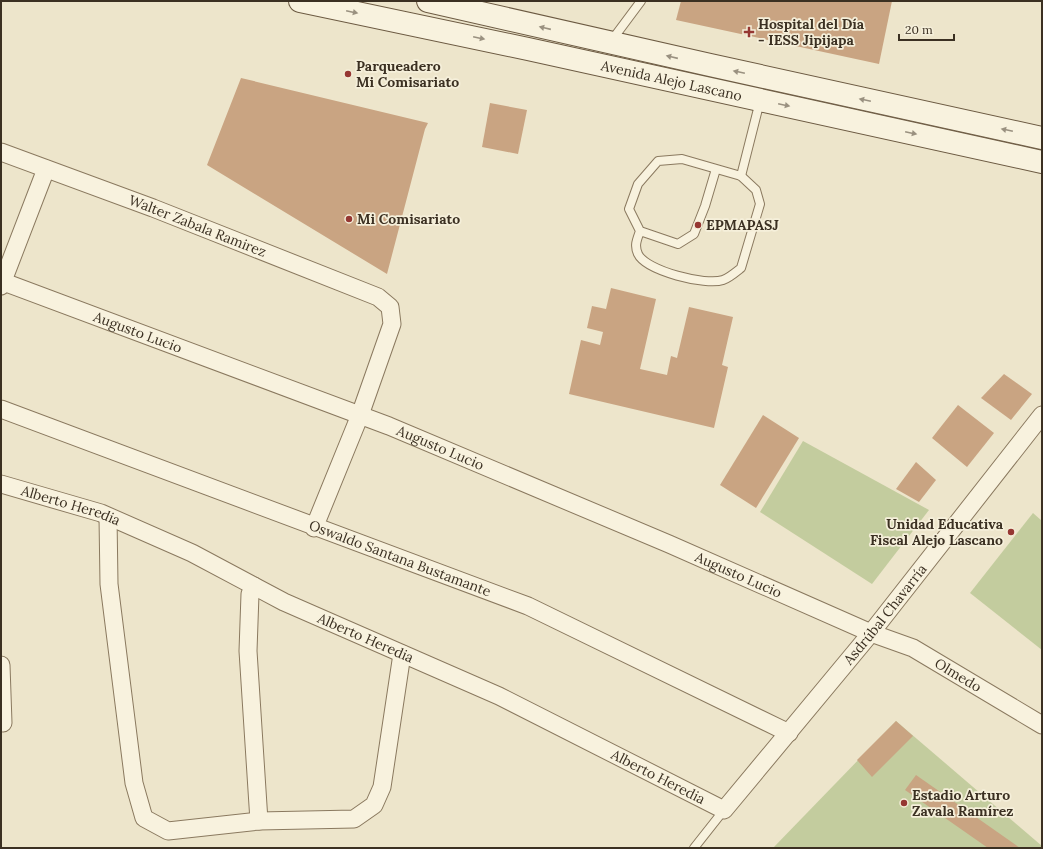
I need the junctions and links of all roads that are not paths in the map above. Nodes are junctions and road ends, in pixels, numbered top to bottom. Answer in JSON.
{"nodes":[{"id":1,"x":300,"y":1,"type":"edge"},
{"id":2,"x":428,"y":1,"type":"edge"},
{"id":3,"x":641,"y":1,"type":"edge"},
{"id":4,"x":610,"y":43,"type":"junction"},
{"id":5,"x":760,"y":100,"type":"junction"},
{"id":6,"x":1042,"y":138,"type":"edge"},
{"id":7,"x":1,"y":152,"type":"edge"},
{"id":8,"x":1042,"y":162,"type":"edge"},
{"id":9,"x":46,"y":169,"type":"junction"},
{"id":10,"x":716,"y":169,"type":"junction"},
{"id":11,"x":741,"y":176,"type":"junction"},
{"id":12,"x":640,"y":231,"type":"junction"},
{"id":13,"x":2,"y":283,"type":"edge"},
{"id":14,"x":1,"y":409,"type":"edge"},
{"id":15,"x":360,"y":415,"type":"junction"},
{"id":16,"x":1042,"y":415,"type":"edge"},
{"id":17,"x":1,"y":484,"type":"edge"},
{"id":18,"x":108,"y":517,"type":"junction"},
{"id":19,"x":314,"y":528,"type":"junction"},
{"id":20,"x":254,"y":586,"type":"junction"},
{"id":21,"x":871,"y":633,"type":"junction"},
{"id":22,"x":402,"y":654,"type":"junction"},
{"id":23,"x":1,"y":665,"type":"edge"},
{"id":24,"x":3,"y":723,"type":"dead end"},
{"id":25,"x":1042,"y":725,"type":"edge"},
{"id":26,"x":789,"y":733,"type":"junction"},
{"id":27,"x":724,"y":810,"type":"junction"},
{"id":28,"x":259,"y":821,"type":"junction"},
{"id":29,"x":694,"y":848,"type":"edge"}],
"edges":[{"from":1,"to":5,"type":"main road","name":"Avenida Alejo Lascano","one_way":true},
{"from":4,"to":2,"type":"main road","name":"Avenida Alejo Lascano","one_way":true},
{"from":3,"to":4,"type":"lane"},
{"from":6,"to":4,"type":"main road","name":"Avenida Alejo Lascano","one_way":true},
{"from":5,"to":8,"type":"main road","name":"Avenida Alejo Lascano","one_way":true},
{"from":5,"to":11,"type":"lane"},
{"from":7,"to":9,"type":"street","name":"Walter Zabala Ramirez"},
{"from":9,"to":13,"type":"street"},
{"from":9,"to":15,"type":"street","name":"Walter Zabala Ramirez"},
{"from":10,"to":11,"type":"lane"},
{"from":10,"to":12,"type":"lane"},
{"from":10,"to":12,"type":"lane"},
{"from":11,"to":12,"type":"lane"},
{"from":13,"to":15,"type":"street","name":"Augusto Lucio"},
{"from":14,"to":19,"type":"street","name":"Oswaldo Santana Bustamante"},
{"from":15,"to":19,"type":"street"},
{"from":15,"to":21,"type":"street","name":"Augusto Lucio"},
{"from":16,"to":21,"type":"street","name":"Asdrúbal Chavarría"},
{"from":17,"to":18,"type":"street","name":"Alberto Heredia"},
{"from":18,"to":20,"type":"street","name":"Alberto Heredia"},
{"from":18,"to":28,"type":"street"},
{"from":19,"to":26,"type":"street","name":"Oswaldo Santana Bustamante"},
{"from":20,"to":22,"type":"street","name":"Alberto Heredia"},
{"from":20,"to":28,"type":"street"},
{"from":21,"to":25,"type":"street","name":"Olmedo"},
{"from":21,"to":26,"type":"street","name":"Asdrúbal Chavarría"},
{"from":22,"to":27,"type":"street","name":"Alberto Heredia"},
{"from":22,"to":28,"type":"street"},
{"from":23,"to":24,"type":"street"},
{"from":26,"to":27,"type":"street","name":"Asdrúbal Chavarría"},
{"from":27,"to":29,"type":"lane"}]}
